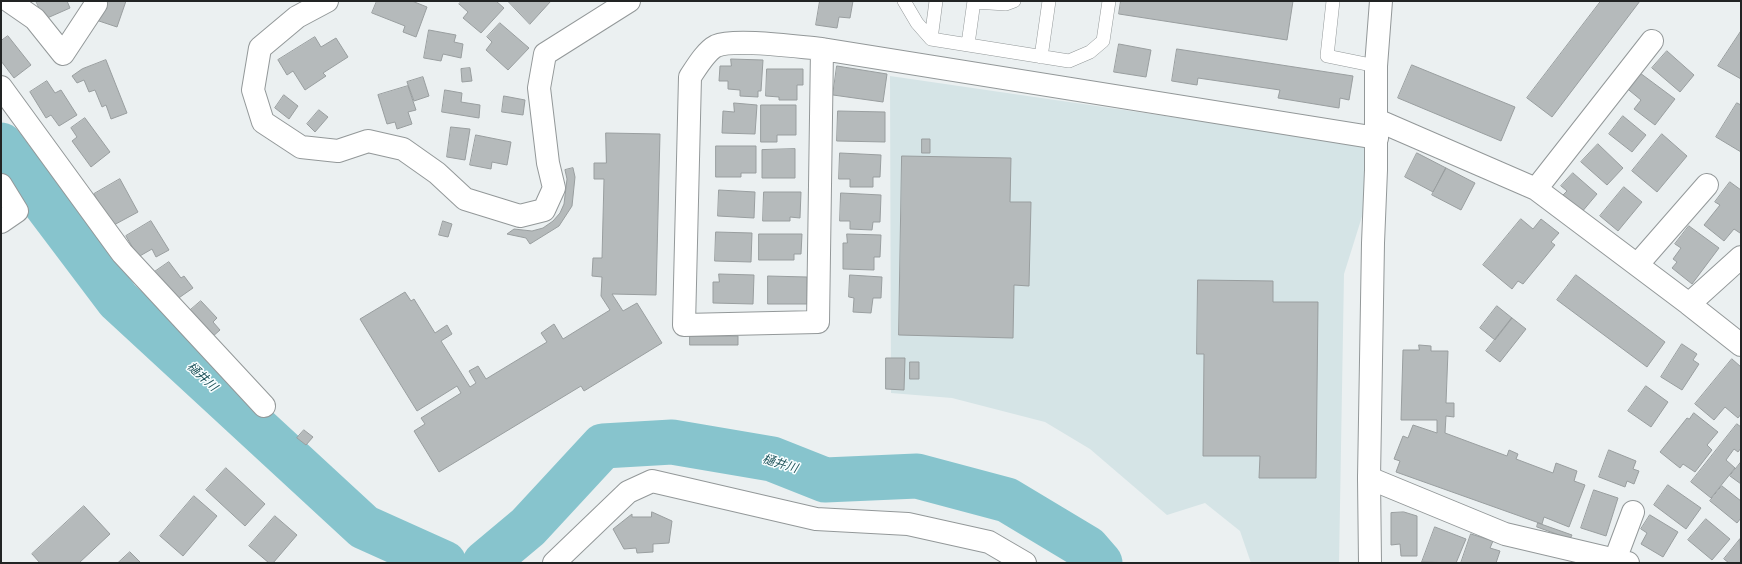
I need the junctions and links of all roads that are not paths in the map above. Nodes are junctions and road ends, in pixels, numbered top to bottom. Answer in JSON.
{"nodes":[{"id":1,"x":9,"y":1,"type":"edge"},
{"id":2,"x":95,"y":1,"type":"edge"},
{"id":3,"x":327,"y":1,"type":"edge"},
{"id":4,"x":629,"y":1,"type":"edge"},
{"id":5,"x":904,"y":1,"type":"edge"},
{"id":6,"x":936,"y":1,"type":"edge"},
{"id":7,"x":974,"y":1,"type":"edge"},
{"id":8,"x":1014,"y":1,"type":"edge"},
{"id":9,"x":1049,"y":1,"type":"edge"},
{"id":10,"x":1109,"y":1,"type":"edge"},
{"id":11,"x":1333,"y":1,"type":"edge"},
{"id":12,"x":1381,"y":1,"type":"edge"},
{"id":13,"x":931,"y":39,"type":"junction"},
{"id":14,"x":1652,"y":41,"type":"dead end"},
{"id":15,"x":968,"y":44,"type":"junction"},
{"id":16,"x":822,"y":49,"type":"junction"},
{"id":17,"x":1040,"y":56,"type":"junction"},
{"id":18,"x":1376,"y":66,"type":"junction"},
{"id":19,"x":1,"y":87,"type":"edge"},
{"id":20,"x":1377,"y":129,"type":"junction"},
{"id":21,"x":1,"y":185,"type":"edge"},
{"id":22,"x":1707,"y":185,"type":"dead end"},
{"id":23,"x":1536,"y":189,"type":"junction"},
{"id":24,"x":1,"y":222,"type":"edge"},
{"id":25,"x":1741,"y":257,"type":"edge"},
{"id":26,"x":1637,"y":265,"type":"junction"},
{"id":27,"x":1689,"y":304,"type":"junction"},
{"id":28,"x":1741,"y":345,"type":"edge"},
{"id":29,"x":264,"y":406,"type":"dead end"},
{"id":30,"x":1369,"y":478,"type":"junction"},
{"id":31,"x":1633,"y":512,"type":"dead end"},
{"id":32,"x":1558,"y":555,"type":"edge"},
{"id":33,"x":1624,"y":562,"type":"edge"},
{"id":34,"x":554,"y":563,"type":"edge"},
{"id":35,"x":1025,"y":563,"type":"edge"},
{"id":36,"x":1370,"y":563,"type":"edge"}],
"edges":[{"from":1,"to":2,"type":"street"},
{"from":3,"to":4,"type":"street"},
{"from":5,"to":13,"type":"lane"},
{"from":6,"to":13,"type":"lane"},
{"from":7,"to":8,"type":"lane"},
{"from":7,"to":15,"type":"lane"},
{"from":9,"to":17,"type":"lane"},
{"from":10,"to":17,"type":"lane"},
{"from":11,"to":18,"type":"lane"},
{"from":12,"to":18,"type":"street"},
{"from":13,"to":15,"type":"lane"},
{"from":14,"to":23,"type":"street"},
{"from":15,"to":17,"type":"lane"},
{"from":16,"to":16,"type":"street"},
{"from":16,"to":20,"type":"street"},
{"from":18,"to":20,"type":"street"},
{"from":19,"to":29,"type":"street"},
{"from":20,"to":23,"type":"street"},
{"from":20,"to":30,"type":"street"},
{"from":21,"to":24,"type":"street"},
{"from":22,"to":26,"type":"street"},
{"from":23,"to":26,"type":"street"},
{"from":25,"to":27,"type":"street"},
{"from":26,"to":27,"type":"street"},
{"from":27,"to":28,"type":"street"},
{"from":30,"to":32,"type":"street"},
{"from":30,"to":36,"type":"street"},
{"from":31,"to":33,"type":"street"},
{"from":32,"to":33,"type":"street"},
{"from":34,"to":35,"type":"street"}]}
